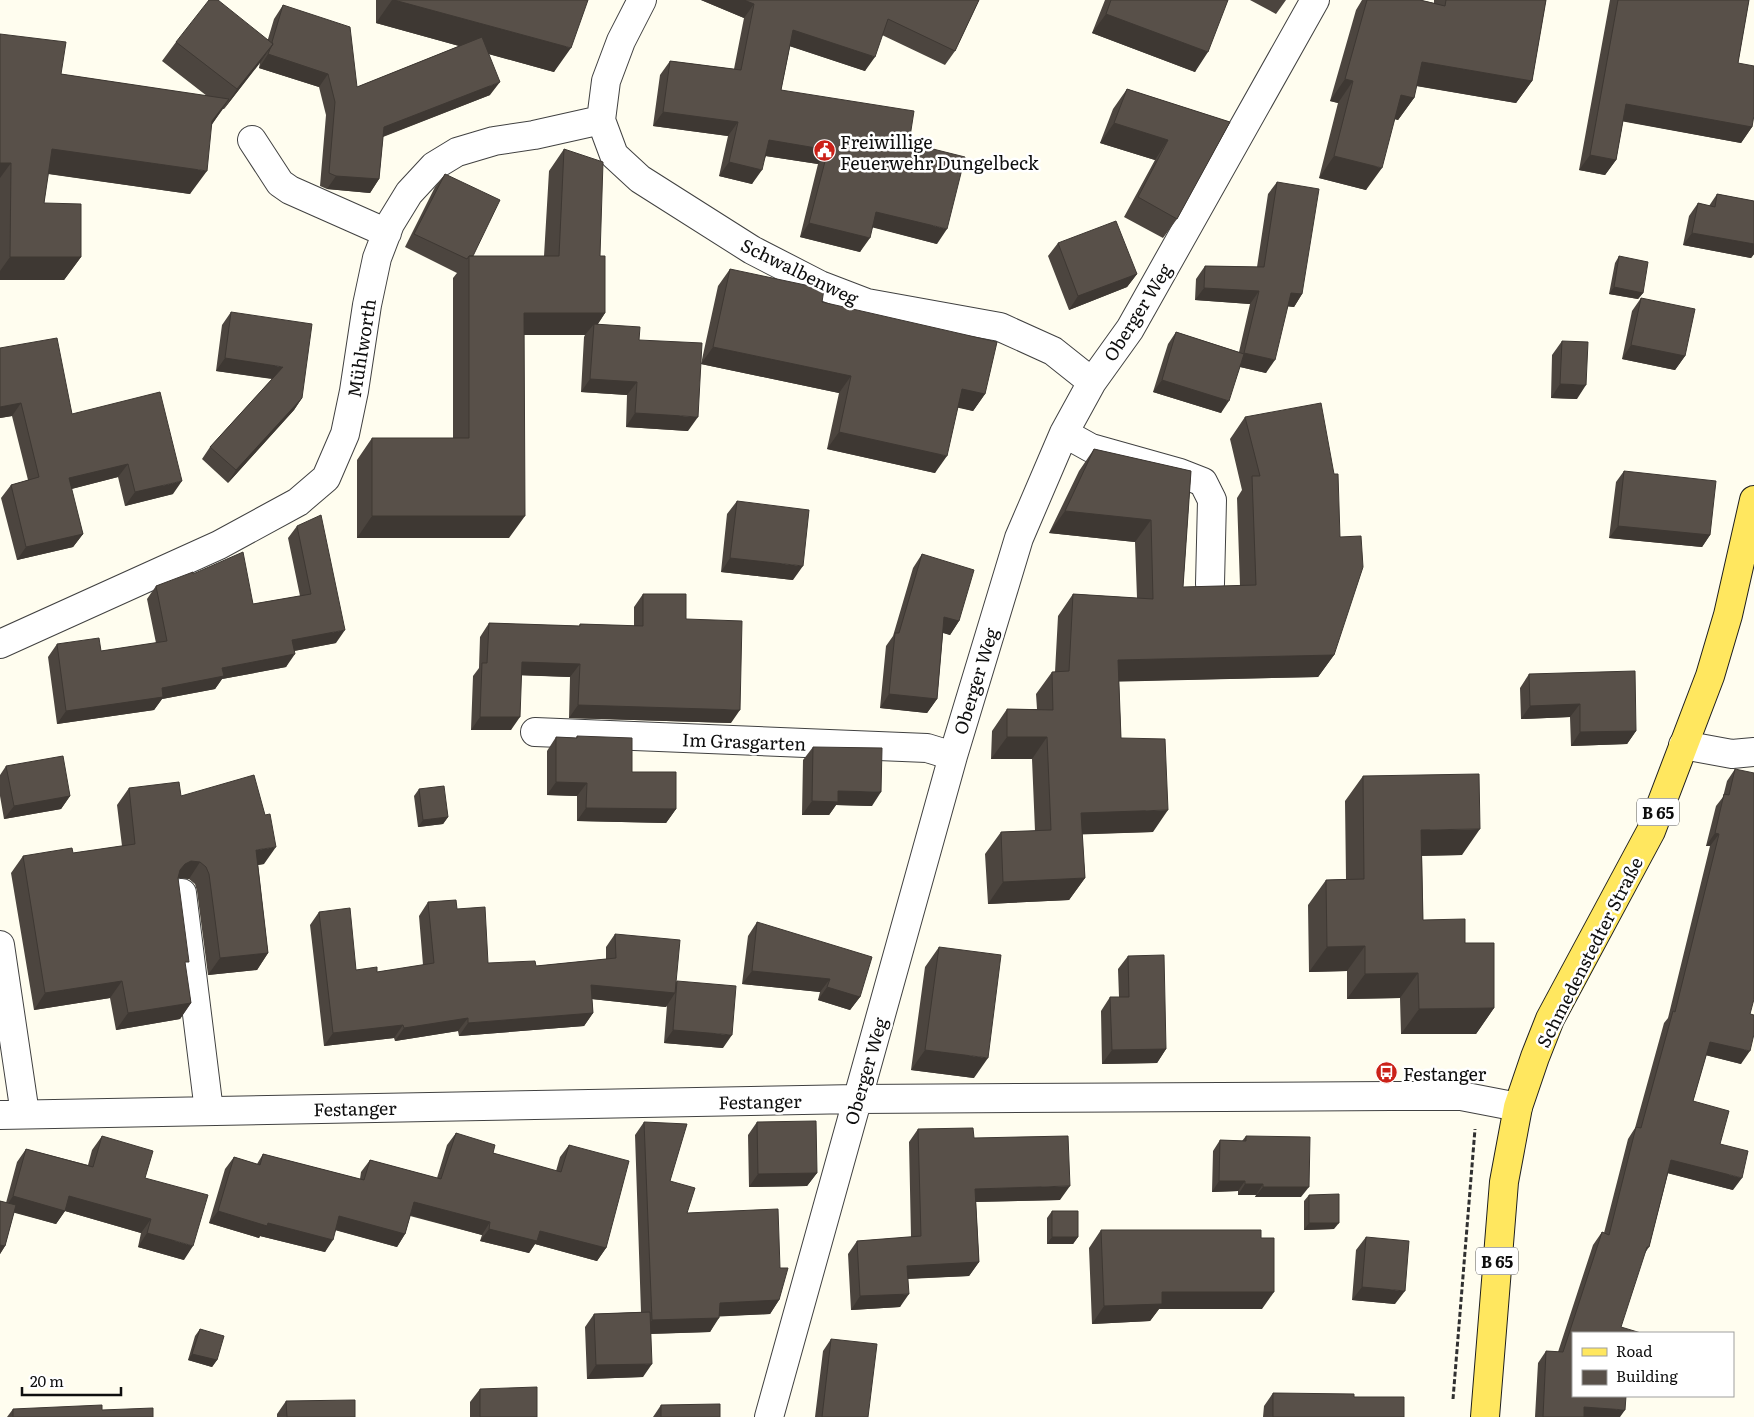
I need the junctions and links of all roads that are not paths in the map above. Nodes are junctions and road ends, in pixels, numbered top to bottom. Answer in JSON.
{"nodes":[{"id":1,"x":642,"y":0,"type":"edge"},
{"id":2,"x":1315,"y":0,"type":"edge"},
{"id":3,"x":601,"y":120,"type":"junction"},
{"id":4,"x":252,"y":140,"type":"dead end"},
{"id":5,"x":386,"y":233,"type":"junction"},
{"id":6,"x":1092,"y":382,"type":"junction"},
{"id":7,"x":1064,"y":433,"type":"junction"},
{"id":8,"x":1754,"y":500,"type":"edge"},
{"id":9,"x":1210,"y":584,"type":"edge"},
{"id":10,"x":0,"y":644,"type":"edge"},
{"id":11,"x":535,"y":732,"type":"dead end"},
{"id":12,"x":1683,"y":745,"type":"junction"},
{"id":13,"x":1754,"y":752,"type":"edge"},
{"id":14,"x":953,"y":756,"type":"junction"},
{"id":15,"x":182,"y":893,"type":"edge"},
{"id":16,"x":0,"y":945,"type":"edge"},
{"id":17,"x":857,"y":1099,"type":"junction"},
{"id":18,"x":1518,"y":1107,"type":"junction"},
{"id":19,"x":209,"y":1111,"type":"junction"},
{"id":20,"x":12,"y":1114,"type":"edge"},
{"id":21,"x":769,"y":1417,"type":"edge"},
{"id":22,"x":1486,"y":1417,"type":"edge"}],
"edges":[{"from":1,"to":3,"type":"street"},
{"from":2,"to":6,"type":"street","name":"Oberger Weg"},
{"from":3,"to":5,"type":"street","name":"Mühlworth"},
{"from":3,"to":6,"type":"street","name":"Schwalbenweg"},
{"from":4,"to":5,"type":"street"},
{"from":5,"to":10,"type":"street","name":"Mühlworth"},
{"from":6,"to":7,"type":"street","name":"Oberger Weg"},
{"from":7,"to":9,"type":"street"},
{"from":7,"to":14,"type":"street","name":"Oberger Weg"},
{"from":8,"to":12,"type":"main road","name":"Schmedenstedter Straße","number":"B 65"},
{"from":11,"to":14,"type":"street","name":"Im Grasgarten"},
{"from":12,"to":13,"type":"street"},
{"from":12,"to":18,"type":"main road","name":"Schmedenstedter Straße","number":"B 65"},
{"from":14,"to":17,"type":"street","name":"Oberger Weg"},
{"from":15,"to":19,"type":"street"},
{"from":16,"to":20,"type":"street"},
{"from":17,"to":18,"type":"street","name":"Festanger"},
{"from":17,"to":19,"type":"street","name":"Festanger"},
{"from":17,"to":21,"type":"street","name":"Oberger Weg"},
{"from":18,"to":22,"type":"main road","name":"Schmedenstedter Straße","number":"B 65"},
{"from":19,"to":20,"type":"street","name":"Festanger"}]}
